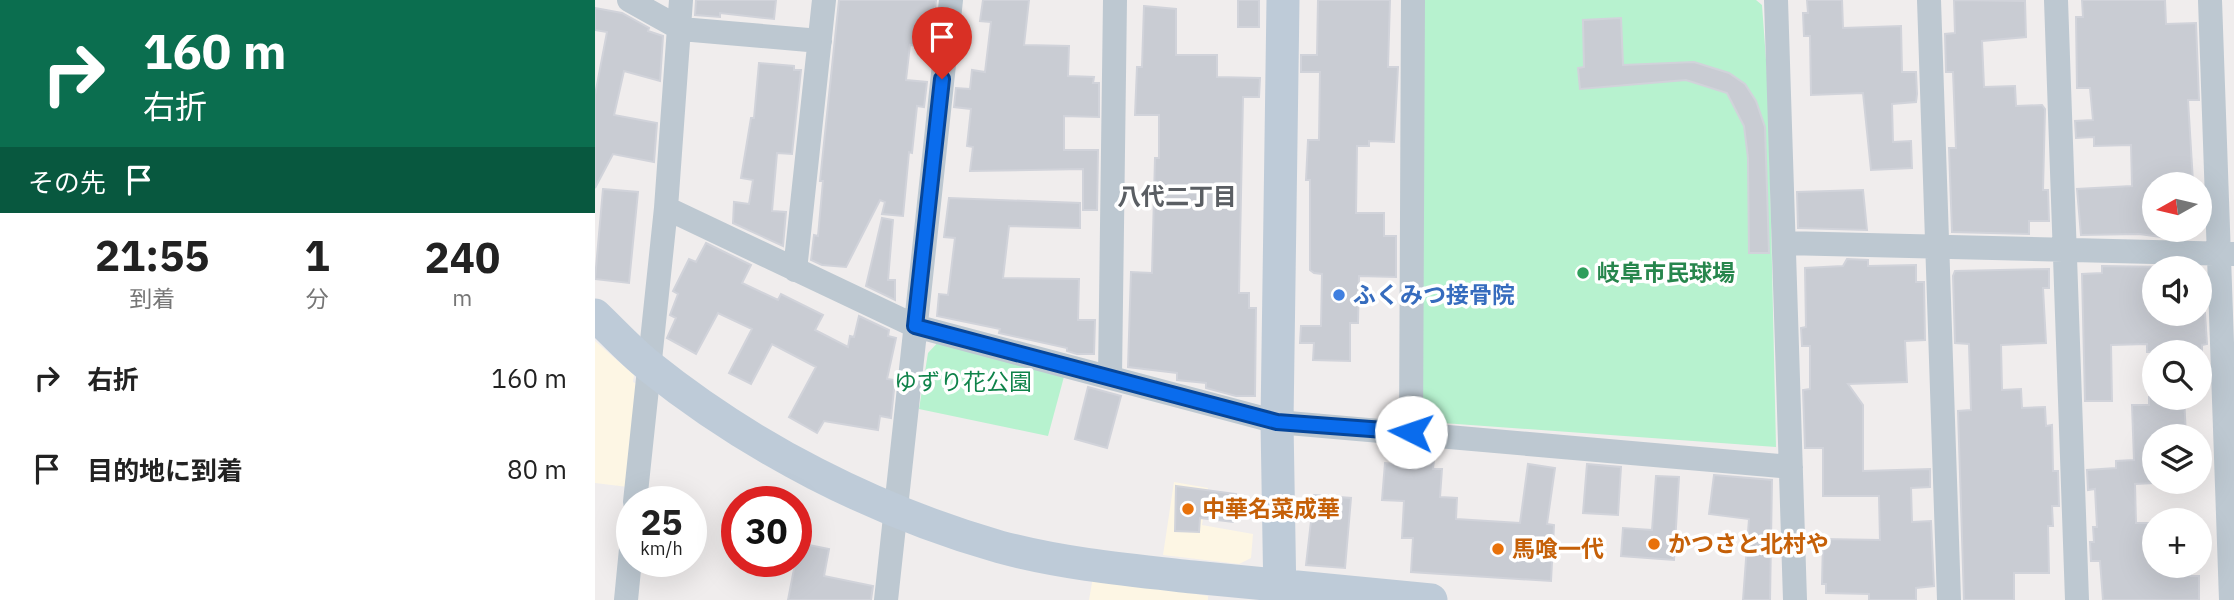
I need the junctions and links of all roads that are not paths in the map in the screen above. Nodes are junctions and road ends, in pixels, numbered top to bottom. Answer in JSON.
{"nodes":[{"id":1,"x":629,"y":0,"type":"edge"},
{"id":2,"x":681,"y":0,"type":"edge"},
{"id":3,"x":824,"y":0,"type":"edge"},
{"id":4,"x":951,"y":0,"type":"edge"},
{"id":5,"x":1115,"y":0,"type":"edge"},
{"id":6,"x":1283,"y":0,"type":"edge"},
{"id":7,"x":1413,"y":0,"type":"edge"},
{"id":8,"x":1776,"y":0,"type":"edge"},
{"id":9,"x":1929,"y":0,"type":"edge"},
{"id":10,"x":2056,"y":0,"type":"edge"},
{"id":11,"x":2210,"y":0,"type":"edge"},
{"id":12,"x":681,"y":29,"type":"junction"},
{"id":13,"x":820,"y":41,"type":"junction"},
{"id":14,"x":666,"y":208,"type":"junction"},
{"id":15,"x":1784,"y":243,"type":"junction"},
{"id":16,"x":1937,"y":247,"type":"junction"},
{"id":17,"x":2063,"y":250,"type":"junction"},
{"id":18,"x":2227,"y":254,"type":"edge"},
{"id":19,"x":795,"y":270,"type":"junction"},
{"id":20,"x":595,"y":316,"type":"edge"},
{"id":21,"x":915,"y":326,"type":"junction"},
{"id":22,"x":648,"y":366,"type":"junction"},
{"id":23,"x":1110,"y":377,"type":"junction"},
{"id":24,"x":1277,"y":422,"type":"junction"},
{"id":25,"x":1411,"y":432,"type":"junction"},
{"id":26,"x":1791,"y":467,"type":"junction"},
{"id":27,"x":637,"y":486,"type":"edge"},
{"id":28,"x":894,"y":509,"type":"junction"},
{"id":29,"x":628,"y":577,"type":"edge"},
{"id":30,"x":1280,"y":593,"type":"edge"},
{"id":31,"x":626,"y":600,"type":"edge"},
{"id":32,"x":886,"y":600,"type":"edge"},
{"id":33,"x":1431,"y":600,"type":"edge"},
{"id":34,"x":1795,"y":600,"type":"edge"},
{"id":35,"x":1949,"y":600,"type":"edge"},
{"id":36,"x":2077,"y":600,"type":"edge"},
{"id":37,"x":2231,"y":600,"type":"edge"}],
"edges":[{"from":1,"to":12,"type":"street"},
{"from":2,"to":12,"type":"street"},
{"from":3,"to":13,"type":"street"},
{"from":4,"to":21,"type":"street"},
{"from":5,"to":23,"type":"street"},
{"from":6,"to":24,"type":"street"},
{"from":7,"to":25,"type":"street"},
{"from":8,"to":15,"type":"street"},
{"from":9,"to":16,"type":"street"},
{"from":10,"to":17,"type":"street"},
{"from":11,"to":18,"type":"street"},
{"from":12,"to":13,"type":"street"},
{"from":12,"to":14,"type":"street"},
{"from":13,"to":19,"type":"street"},
{"from":14,"to":19,"type":"street"},
{"from":14,"to":22,"type":"street"},
{"from":15,"to":16,"type":"street"},
{"from":15,"to":26,"type":"street"},
{"from":16,"to":17,"type":"street"},
{"from":16,"to":35,"type":"street"},
{"from":17,"to":18,"type":"street"},
{"from":17,"to":36,"type":"street"},
{"from":18,"to":37,"type":"street"},
{"from":19,"to":21,"type":"street"},
{"from":20,"to":22,"type":"street"},
{"from":21,"to":23,"type":"street"},
{"from":21,"to":28,"type":"street"},
{"from":22,"to":27,"type":"street"},
{"from":22,"to":28,"type":"street"},
{"from":23,"to":24,"type":"street"},
{"from":24,"to":25,"type":"street"},
{"from":24,"to":30,"type":"street"},
{"from":25,"to":26,"type":"street"},
{"from":26,"to":34,"type":"street"},
{"from":28,"to":30,"type":"street"},
{"from":28,"to":32,"type":"street"},
{"from":29,"to":31,"type":"street"},
{"from":30,"to":33,"type":"street"}]}
